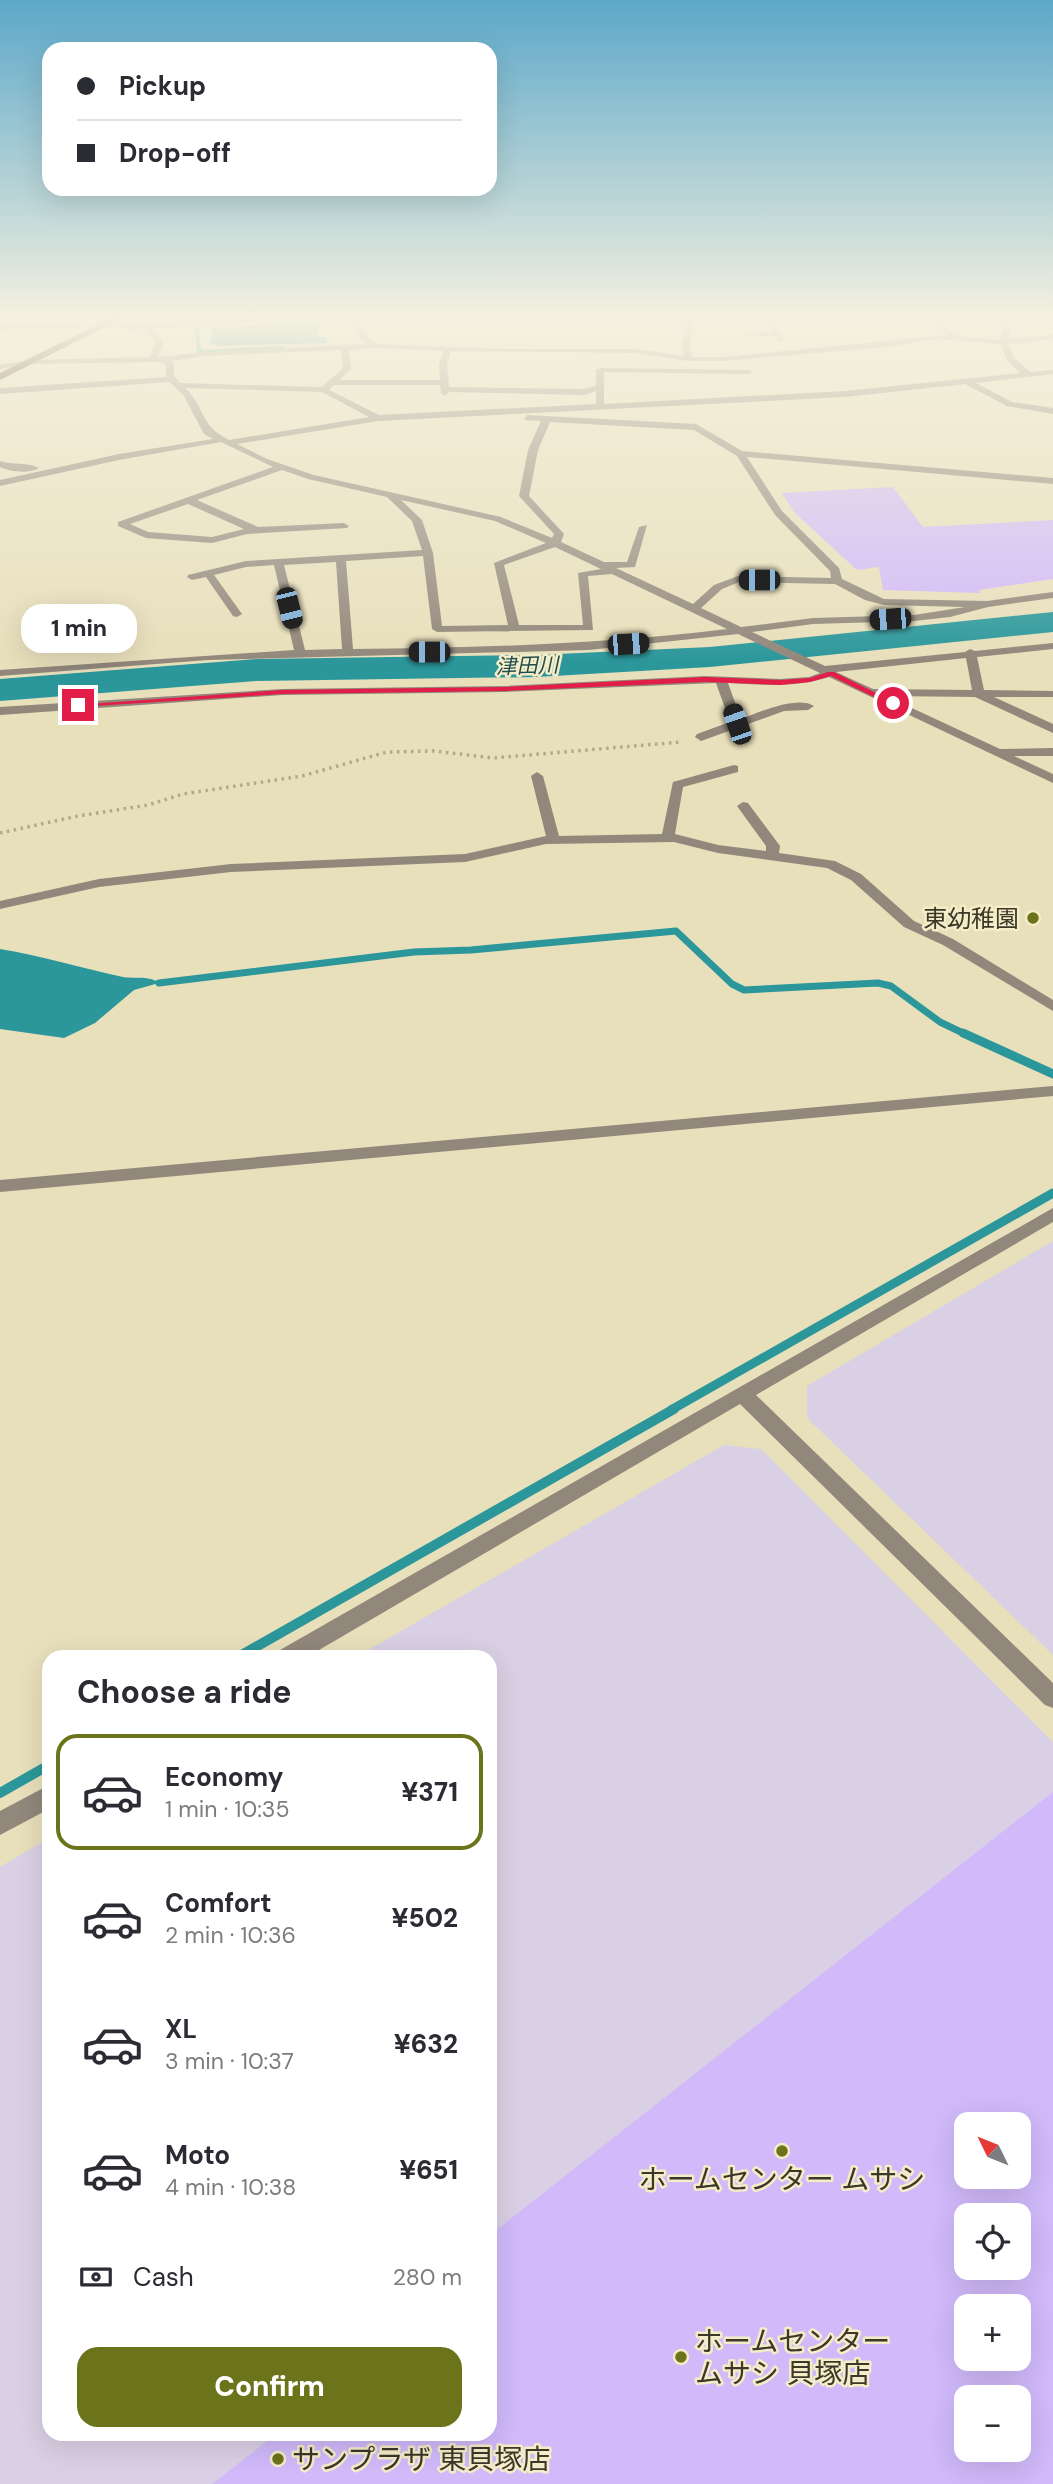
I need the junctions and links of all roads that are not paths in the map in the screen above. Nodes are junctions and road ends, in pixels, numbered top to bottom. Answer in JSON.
{"nodes":[{"id":1,"x":207,"y":431,"type":"edge"},
{"id":2,"x":294,"y":431,"type":"edge"},
{"id":3,"x":541,"y":431,"type":"edge"},
{"id":4,"x":702,"y":431,"type":"edge"},
{"id":5,"x":222,"y":442,"type":"junction"},
{"id":6,"x":740,"y":454,"type":"junction"},
{"id":7,"x":0,"y":464,"type":"edge"},
{"id":8,"x":280,"y":468,"type":"junction"},
{"id":9,"x":49,"y":472,"type":"junction"},
{"id":10,"x":1053,"y":481,"type":"edge"},
{"id":11,"x":0,"y":483,"type":"edge"},
{"id":12,"x":388,"y":494,"type":"junction"},
{"id":13,"x":188,"y":500,"type":"junction"},
{"id":14,"x":344,"y":526,"type":"dead end"},
{"id":15,"x":644,"y":527,"type":"dead end"},
{"id":16,"x":255,"y":530,"type":"junction"},
{"id":17,"x":555,"y":543,"type":"junction"},
{"id":18,"x":428,"y":553,"type":"junction"},
{"id":19,"x":341,"y":558,"type":"junction"},
{"id":20,"x":278,"y":562,"type":"junction"},
{"id":21,"x":598,"y":564,"type":"junction"},
{"id":22,"x":611,"y":571,"type":"junction"},
{"id":23,"x":208,"y":573,"type":"junction"},
{"id":24,"x":192,"y":577,"type":"dead end"},
{"id":25,"x":837,"y":581,"type":"junction"},
{"id":26,"x":1053,"y":595,"type":"edge"},
{"id":27,"x":987,"y":604,"type":"junction"},
{"id":28,"x":694,"y":609,"type":"junction"},
{"id":29,"x":237,"y":614,"type":"dead end"},
{"id":30,"x":514,"y":629,"type":"junction"},
{"id":31,"x":741,"y":631,"type":"junction"},
{"id":32,"x":1053,"y":646,"type":"edge"},
{"id":33,"x":348,"y":652,"type":"junction"},
{"id":34,"x":970,"y":652,"type":"junction"},
{"id":35,"x":300,"y":653,"type":"junction"},
{"id":36,"x":827,"y":671,"type":"junction"},
{"id":37,"x":0,"y":673,"type":"edge"},
{"id":38,"x":721,"y":680,"type":"junction"},
{"id":39,"x":869,"y":692,"type":"junction"},
{"id":40,"x":979,"y":694,"type":"junction"},
{"id":41,"x":1053,"y":694,"type":"edge"},
{"id":42,"x":808,"y":706,"type":"dead end"},
{"id":43,"x":0,"y":712,"type":"edge"},
{"id":44,"x":737,"y":724,"type":"junction"},
{"id":45,"x":1053,"y":729,"type":"edge"},
{"id":46,"x":701,"y":737,"type":"road end"},
{"id":47,"x":999,"y":752,"type":"junction"},
{"id":48,"x":1053,"y":752,"type":"edge"},
{"id":49,"x":734,"y":769,"type":"dead end"},
{"id":50,"x":537,"y":776,"type":"dead end"},
{"id":51,"x":1053,"y":779,"type":"edge"},
{"id":52,"x":743,"y":806,"type":"dead end"},
{"id":53,"x":668,"y":838,"type":"junction"},
{"id":54,"x":554,"y":840,"type":"junction"},
{"id":55,"x":772,"y":856,"type":"junction"},
{"id":56,"x":0,"y":905,"type":"edge"},
{"id":57,"x":1053,"y":1006,"type":"edge"},
{"id":58,"x":1053,"y":1091,"type":"edge"},
{"id":59,"x":0,"y":1186,"type":"edge"},
{"id":60,"x":1053,"y":1214,"type":"edge"},
{"id":61,"x":742,"y":1394,"type":"junction"},
{"id":62,"x":300,"y":1650,"type":"edge"},
{"id":63,"x":1053,"y":1698,"type":"edge"},
{"id":64,"x":42,"y":1800,"type":"edge"},
{"id":65,"x":0,"y":1824,"type":"edge"}],
"edges":[{"from":1,"to":5,"type":"street"},
{"from":2,"to":5,"type":"street"},
{"from":3,"to":17,"type":"street"},
{"from":4,"to":6,"type":"street"},
{"from":5,"to":8,"type":"street"},
{"from":5,"to":9,"type":"street"},
{"from":6,"to":10,"type":"street"},
{"from":6,"to":25,"type":"street"},
{"from":7,"to":9,"type":"street"},
{"from":8,"to":12,"type":"street"},
{"from":8,"to":13,"type":"street"},
{"from":9,"to":11,"type":"street"},
{"from":12,"to":17,"type":"street"},
{"from":12,"to":18,"type":"street"},
{"from":13,"to":16,"type":"street"},
{"from":13,"to":16,"type":"street"},
{"from":14,"to":16,"type":"street"},
{"from":15,"to":21,"type":"street"},
{"from":17,"to":21,"type":"street"},
{"from":17,"to":30,"type":"street"},
{"from":18,"to":19,"type":"street"},
{"from":18,"to":30,"type":"street"},
{"from":19,"to":20,"type":"street"},
{"from":19,"to":33,"type":"street"},
{"from":20,"to":23,"type":"street"},
{"from":20,"to":35,"type":"street"},
{"from":21,"to":22,"type":"street"},
{"from":22,"to":28,"type":"street"},
{"from":22,"to":30,"type":"street"},
{"from":23,"to":24,"type":"street"},
{"from":23,"to":29,"type":"street"},
{"from":25,"to":27,"type":"street"},
{"from":25,"to":28,"type":"street"},
{"from":26,"to":27,"type":"street"},
{"from":27,"to":31,"type":"street"},
{"from":28,"to":31,"type":"street"},
{"from":31,"to":33,"type":"street"},
{"from":31,"to":36,"type":"street"},
{"from":32,"to":34,"type":"street"},
{"from":33,"to":35,"type":"street"},
{"from":34,"to":36,"type":"street"},
{"from":34,"to":40,"type":"street"},
{"from":35,"to":37,"type":"street"},
{"from":36,"to":38,"type":"street"},
{"from":36,"to":39,"type":"street"},
{"from":38,"to":43,"type":"street"},
{"from":38,"to":44,"type":"street"},
{"from":39,"to":40,"type":"street"},
{"from":39,"to":47,"type":"street"},
{"from":40,"to":41,"type":"street"},
{"from":40,"to":45,"type":"street"},
{"from":42,"to":44,"type":"street"},
{"from":44,"to":46,"type":"street"},
{"from":47,"to":48,"type":"street"},
{"from":47,"to":51,"type":"street"},
{"from":49,"to":53,"type":"street"},
{"from":50,"to":54,"type":"street"},
{"from":52,"to":55,"type":"street"},
{"from":53,"to":54,"type":"street"},
{"from":53,"to":55,"type":"street"},
{"from":54,"to":56,"type":"street"},
{"from":55,"to":57,"type":"street"},
{"from":58,"to":59,"type":"street"},
{"from":60,"to":61,"type":"street"},
{"from":61,"to":62,"type":"street"},
{"from":61,"to":63,"type":"street"},
{"from":64,"to":65,"type":"street"}]}
